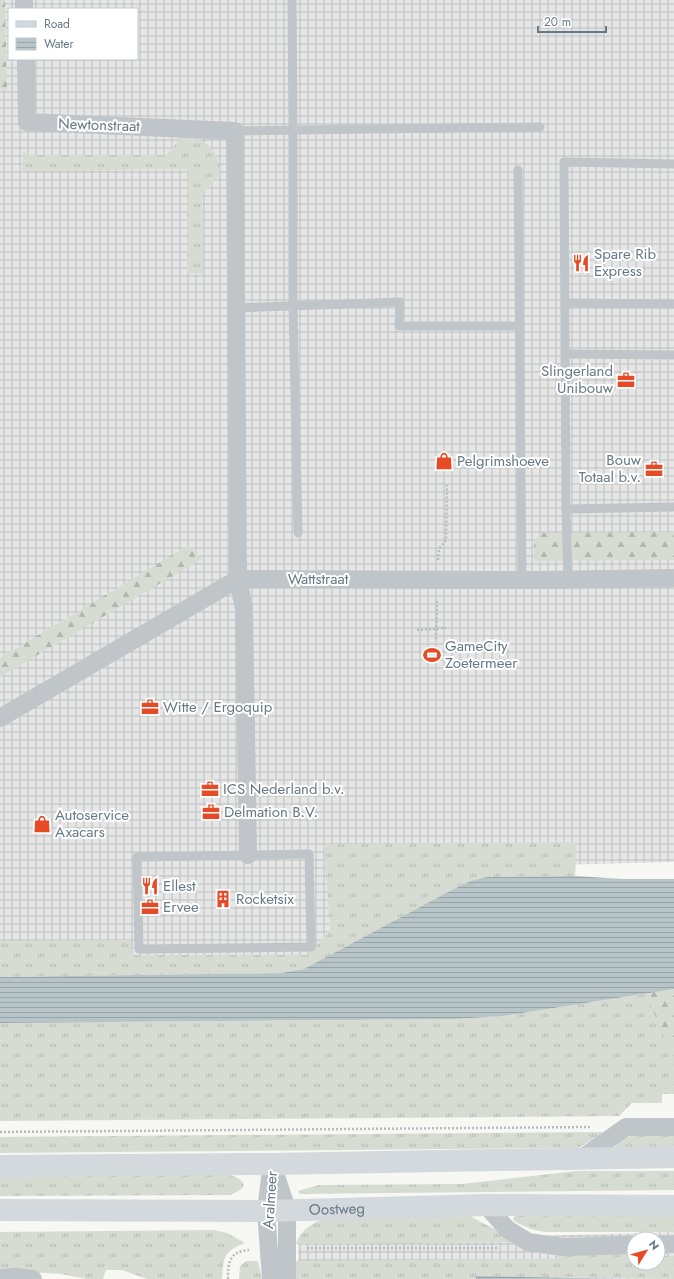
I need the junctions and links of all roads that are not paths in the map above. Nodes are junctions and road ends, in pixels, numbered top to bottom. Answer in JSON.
{"nodes":[{"id":1,"x":292,"y":0,"type":"edge"},
{"id":2,"x":26,"y":60,"type":"edge"},
{"id":3,"x":540,"y":127,"type":"dead end"},
{"id":4,"x":293,"y":130,"type":"junction"},
{"id":5,"x":234,"y":131,"type":"junction"},
{"id":6,"x":674,"y":164,"type":"edge"},
{"id":7,"x":518,"y":170,"type":"dead end"},
{"id":8,"x":565,"y":303,"type":"junction"},
{"id":9,"x":674,"y":304,"type":"edge"},
{"id":10,"x":293,"y":305,"type":"junction"},
{"id":11,"x":236,"y":308,"type":"junction"},
{"id":12,"x":520,"y":326,"type":"junction"},
{"id":13,"x":565,"y":354,"type":"junction"},
{"id":14,"x":674,"y":355,"type":"edge"},
{"id":15,"x":674,"y":507,"type":"edge"},
{"id":16,"x":566,"y":509,"type":"junction"},
{"id":17,"x":298,"y":533,"type":"dead end"},
{"id":18,"x":674,"y":578,"type":"edge"},
{"id":19,"x":238,"y":579,"type":"junction"},
{"id":20,"x":522,"y":579,"type":"junction"},
{"id":21,"x":568,"y":579,"type":"junction"},
{"id":22,"x":0,"y":718,"type":"edge"},
{"id":23,"x":248,"y":855,"type":"junction"},
{"id":24,"x":674,"y":1127,"type":"edge"},
{"id":25,"x":674,"y":1157,"type":"edge"},
{"id":26,"x":582,"y":1158,"type":"junction"},
{"id":27,"x":272,"y":1164,"type":"junction"},
{"id":28,"x":0,"y":1166,"type":"edge"},
{"id":29,"x":486,"y":1205,"type":"junction"},
{"id":30,"x":674,"y":1206,"type":"edge"},
{"id":31,"x":0,"y":1210,"type":"edge"},
{"id":32,"x":276,"y":1210,"type":"junction"},
{"id":33,"x":626,"y":1245,"type":"edge"},
{"id":34,"x":0,"y":1278,"type":"edge"},
{"id":35,"x":33,"y":1279,"type":"edge"},
{"id":36,"x":271,"y":1279,"type":"edge"},
{"id":37,"x":287,"y":1279,"type":"edge"}],
"edges":[{"from":1,"to":4,"type":"lane"},
{"from":2,"to":5,"type":"street","name":"Newtonstraat"},
{"from":3,"to":4,"type":"lane"},
{"from":4,"to":5,"type":"lane"},
{"from":4,"to":10,"type":"lane"},
{"from":5,"to":11,"type":"street"},
{"from":6,"to":8,"type":"lane"},
{"from":7,"to":12,"type":"lane"},
{"from":8,"to":9,"type":"lane"},
{"from":8,"to":13,"type":"lane"},
{"from":10,"to":11,"type":"lane"},
{"from":10,"to":12,"type":"lane"},
{"from":10,"to":17,"type":"lane"},
{"from":11,"to":19,"type":"street"},
{"from":12,"to":20,"type":"lane"},
{"from":13,"to":14,"type":"lane"},
{"from":13,"to":16,"type":"lane"},
{"from":15,"to":16,"type":"lane"},
{"from":16,"to":21,"type":"lane"},
{"from":18,"to":21,"type":"street","name":"Wattstraat"},
{"from":19,"to":20,"type":"street","name":"Wattstraat"},
{"from":19,"to":22,"type":"street"},
{"from":19,"to":23,"type":"street"},
{"from":20,"to":21,"type":"street","name":"Wattstraat"},
{"from":23,"to":23,"type":"lane"},
{"from":24,"to":26,"type":"street"},
{"from":25,"to":26,"type":"main road"},
{"from":26,"to":27,"type":"main road"},
{"from":27,"to":28,"type":"main road"},
{"from":27,"to":32,"type":"street","name":"Aralmeer"},
{"from":29,"to":30,"type":"main road","name":"Oostweg"},
{"from":29,"to":32,"type":"main road","name":"Oostweg"},
{"from":29,"to":33,"type":"street"},
{"from":31,"to":32,"type":"main road","name":"Oostweg"},
{"from":32,"to":36,"type":"street","name":"Aralmeer"},
{"from":32,"to":37,"type":"street","name":"Aralmeer"},
{"from":34,"to":35,"type":"street"}]}
